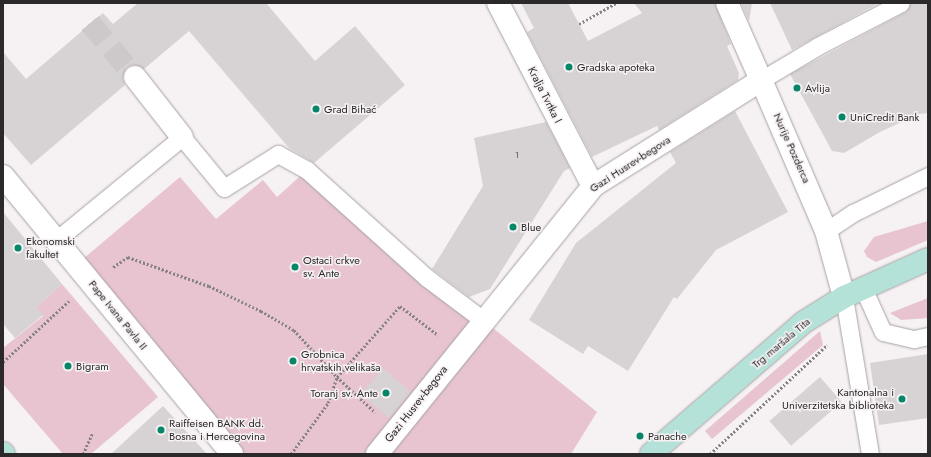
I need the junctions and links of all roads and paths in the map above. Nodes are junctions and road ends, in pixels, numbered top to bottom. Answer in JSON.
{"nodes":[{"id":1,"x":498,"y":3,"type":"edge"},
{"id":2,"x":616,"y":3,"type":"edge"},
{"id":3,"x":728,"y":3,"type":"edge"},
{"id":4,"x":901,"y":3,"type":"edge"},
{"id":5,"x":579,"y":24,"type":"dead end"},
{"id":6,"x":135,"y":77,"type":"tunnel mouth"},
{"id":7,"x":761,"y":80,"type":"junction"},
{"id":8,"x":182,"y":137,"type":"junction"},
{"id":9,"x":3,"y":176,"type":"edge"},
{"id":10,"x":928,"y":176,"type":"edge"},
{"id":11,"x":593,"y":186,"type":"junction"},
{"id":12,"x":826,"y":231,"type":"junction"},
{"id":13,"x":55,"y":241,"type":"junction"},
{"id":14,"x":928,"y":259,"type":"edge"},
{"id":15,"x":91,"y":282,"type":"junction"},
{"id":16,"x":853,"y":292,"type":"junction"},
{"id":17,"x":483,"y":320,"type":"junction"},
{"id":18,"x":849,"y":326,"type":"junction"},
{"id":19,"x":928,"y":336,"type":"edge"},
{"id":20,"x":440,"y":337,"type":"dead end"},
{"id":21,"x":3,"y":362,"type":"edge"},
{"id":22,"x":337,"y":378,"type":"junction"},
{"id":23,"x":380,"y":416,"type":"dead end"},
{"id":24,"x":92,"y":434,"type":"dead end"},
{"id":25,"x":83,"y":454,"type":"edge"},
{"id":26,"x":232,"y":454,"type":"edge"},
{"id":27,"x":291,"y":454,"type":"edge"},
{"id":28,"x":377,"y":454,"type":"edge"},
{"id":29,"x":651,"y":454,"type":"edge"},
{"id":30,"x":710,"y":454,"type":"edge"},
{"id":31,"x":870,"y":454,"type":"edge"}],
"edges":[{"from":1,"to":11,"type":"street","name":"Kralja Tvrtka I"},
{"from":2,"to":5,"type":"path"},
{"from":3,"to":7,"type":"street","name":"Nurije Pozderca"},
{"from":4,"to":7,"type":"lane","name":"Gazi Husrev-begova"},
{"from":6,"to":8,"type":"street"},
{"from":7,"to":11,"type":"street","name":"Gazi Husrev-begova"},
{"from":7,"to":12,"type":"street","name":"Nurije Pozderca"},
{"from":8,"to":13,"type":"lane"},
{"from":8,"to":17,"type":"lane"},
{"from":9,"to":13,"type":"street","name":"Pape Ivana Pavla II"},
{"from":10,"to":12,"type":"lane"},
{"from":11,"to":17,"type":"street","name":"Gazi Husrev-begova"},
{"from":12,"to":16,"type":"street","name":"Nurije Pozderca"},
{"from":13,"to":15,"type":"street","name":"Pape Ivana Pavla II"},
{"from":14,"to":16,"type":"main road","name":"Trg maršala Tita"},
{"from":15,"to":21,"type":"path"},
{"from":15,"to":22,"type":"path"},
{"from":15,"to":26,"type":"street","name":"Pape Ivana Pavla II"},
{"from":16,"to":18,"type":"lane"},
{"from":16,"to":19,"type":"lane"},
{"from":16,"to":29,"type":"main road","name":"Trg maršala Tita"},
{"from":17,"to":28,"type":"street","name":"Gazi Husrev-begova"},
{"from":18,"to":30,"type":"path"},
{"from":18,"to":31,"type":"lane"},
{"from":20,"to":22,"type":"path"},
{"from":22,"to":23,"type":"path"},
{"from":22,"to":27,"type":"path"},
{"from":24,"to":25,"type":"path"}]}
